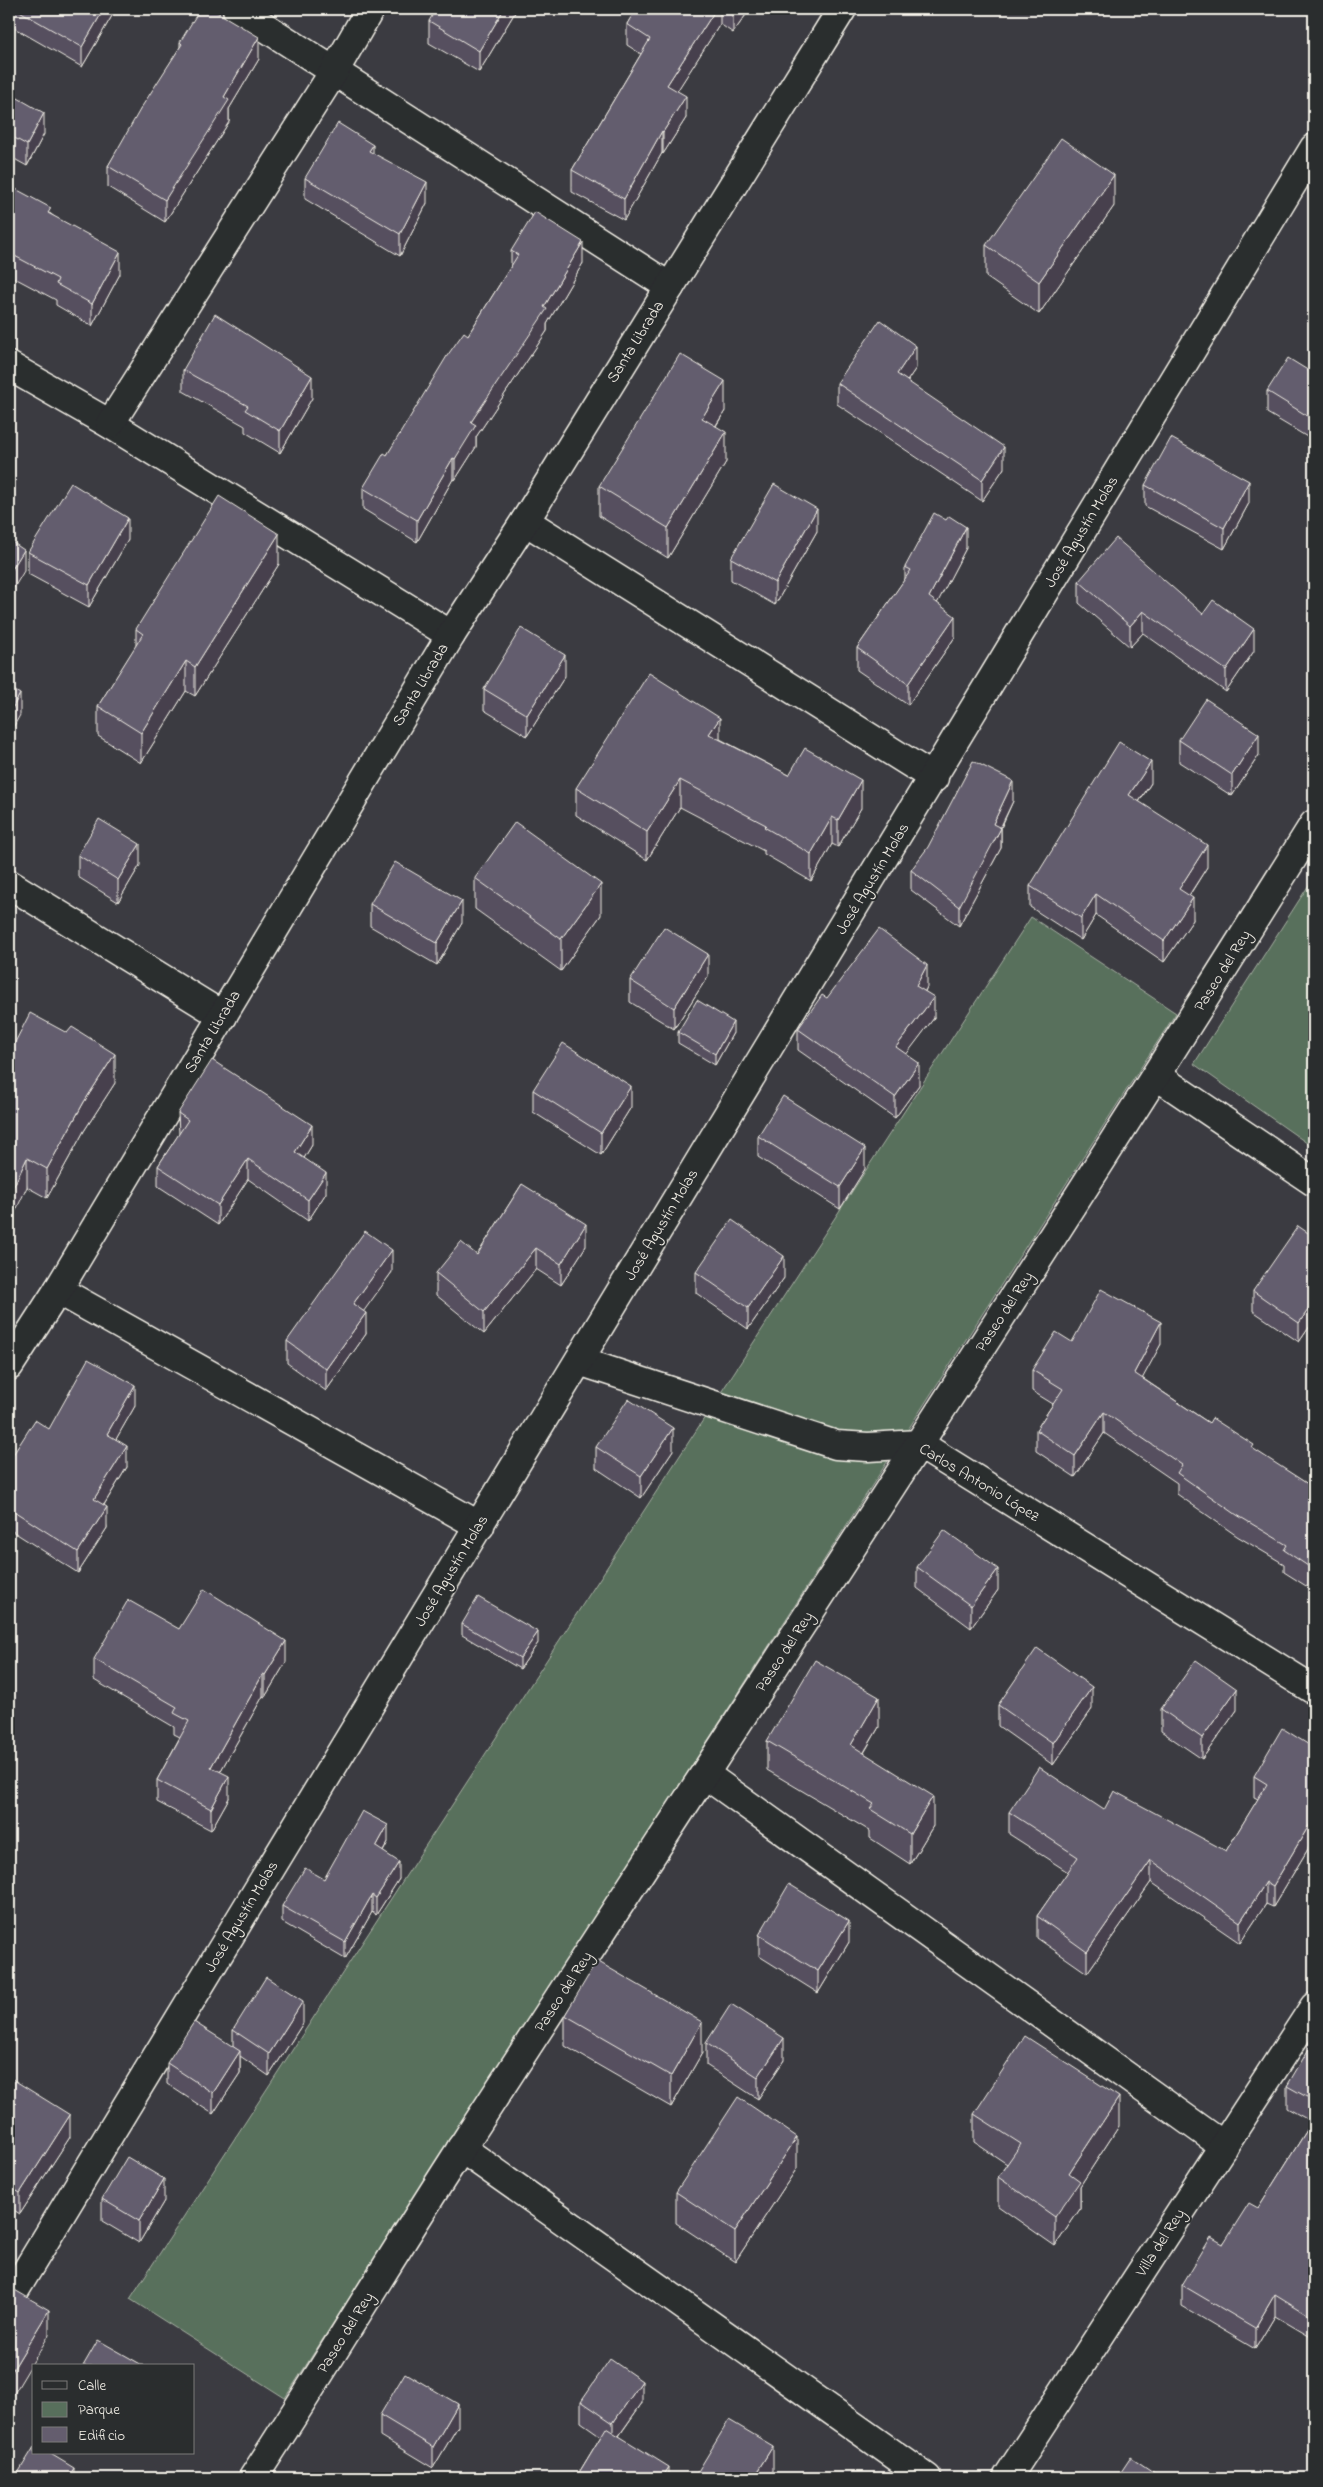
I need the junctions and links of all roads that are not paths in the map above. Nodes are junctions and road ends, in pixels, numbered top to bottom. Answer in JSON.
{"nodes":[{"id":1,"x":237,"y":9,"type":"edge"},
{"id":2,"x":370,"y":9,"type":"edge"},
{"id":3,"x":842,"y":9,"type":"edge"},
{"id":4,"x":335,"y":70,"type":"junction"},
{"id":5,"x":1314,"y":148,"type":"edge"},
{"id":6,"x":670,"y":287,"type":"junction"},
{"id":7,"x":9,"y":366,"type":"edge"},
{"id":8,"x":110,"y":424,"type":"junction"},
{"id":9,"x":525,"y":520,"type":"junction"},
{"id":10,"x":451,"y":635,"type":"junction"},
{"id":11,"x":934,"y":778,"type":"junction"},
{"id":12,"x":1314,"y":824,"type":"edge"},
{"id":13,"x":9,"y":884,"type":"edge"},
{"id":14,"x":223,"y":1016,"type":"junction"},
{"id":15,"x":1157,"y":1076,"type":"junction"},
{"id":16,"x":1314,"y":1182,"type":"edge"},
{"id":17,"x":58,"y":1290,"type":"junction"},
{"id":18,"x":579,"y":1361,"type":"junction"},
{"id":19,"x":9,"y":1366,"type":"edge"},
{"id":20,"x":919,"y":1444,"type":"junction"},
{"id":21,"x":480,"y":1526,"type":"junction"},
{"id":22,"x":1314,"y":1690,"type":"edge"},
{"id":23,"x":706,"y":1775,"type":"junction"},
{"id":24,"x":1314,"y":2007,"type":"edge"},
{"id":25,"x":1224,"y":2146,"type":"junction"},
{"id":26,"x":461,"y":2148,"type":"junction"},
{"id":27,"x":11,"y":2289,"type":"edge"},
{"id":28,"x":253,"y":2478,"type":"edge"},
{"id":29,"x":927,"y":2478,"type":"edge"},
{"id":30,"x":1007,"y":2478,"type":"edge"}],
"edges":[{"from":1,"to":4,"type":"street"},
{"from":2,"to":4,"type":"street"},
{"from":3,"to":6,"type":"street","name":"Santa Librada"},
{"from":4,"to":6,"type":"street"},
{"from":4,"to":8,"type":"street"},
{"from":5,"to":11,"type":"street","name":"José Agustín Molas"},
{"from":6,"to":9,"type":"street","name":"Santa Librada"},
{"from":7,"to":8,"type":"street"},
{"from":8,"to":10,"type":"street"},
{"from":9,"to":10,"type":"street","name":"Santa Librada"},
{"from":9,"to":11,"type":"street"},
{"from":10,"to":14,"type":"street","name":"Santa Librada"},
{"from":11,"to":18,"type":"street","name":"José Agustín Molas"},
{"from":12,"to":15,"type":"street","name":"Paseo del Rey"},
{"from":13,"to":14,"type":"street"},
{"from":14,"to":17,"type":"street","name":"Santa Librada"},
{"from":15,"to":16,"type":"street"},
{"from":15,"to":20,"type":"street","name":"Paseo del Rey"},
{"from":17,"to":19,"type":"street","name":"Santa Librada"},
{"from":17,"to":21,"type":"street"},
{"from":18,"to":20,"type":"street","name":"Carlos Antonio López"},
{"from":18,"to":21,"type":"street","name":"José Agustín Molas"},
{"from":20,"to":22,"type":"street","name":"Carlos Antonio López"},
{"from":20,"to":23,"type":"street","name":"Paseo del Rey"},
{"from":21,"to":27,"type":"street","name":"José Agustín Molas"},
{"from":23,"to":25,"type":"street"},
{"from":23,"to":26,"type":"street","name":"Paseo del Rey"},
{"from":24,"to":25,"type":"street","name":"Villa del Rey"},
{"from":25,"to":30,"type":"street","name":"Villa del Rey"},
{"from":26,"to":28,"type":"street","name":"Paseo del Rey"},
{"from":26,"to":29,"type":"street"}]}
